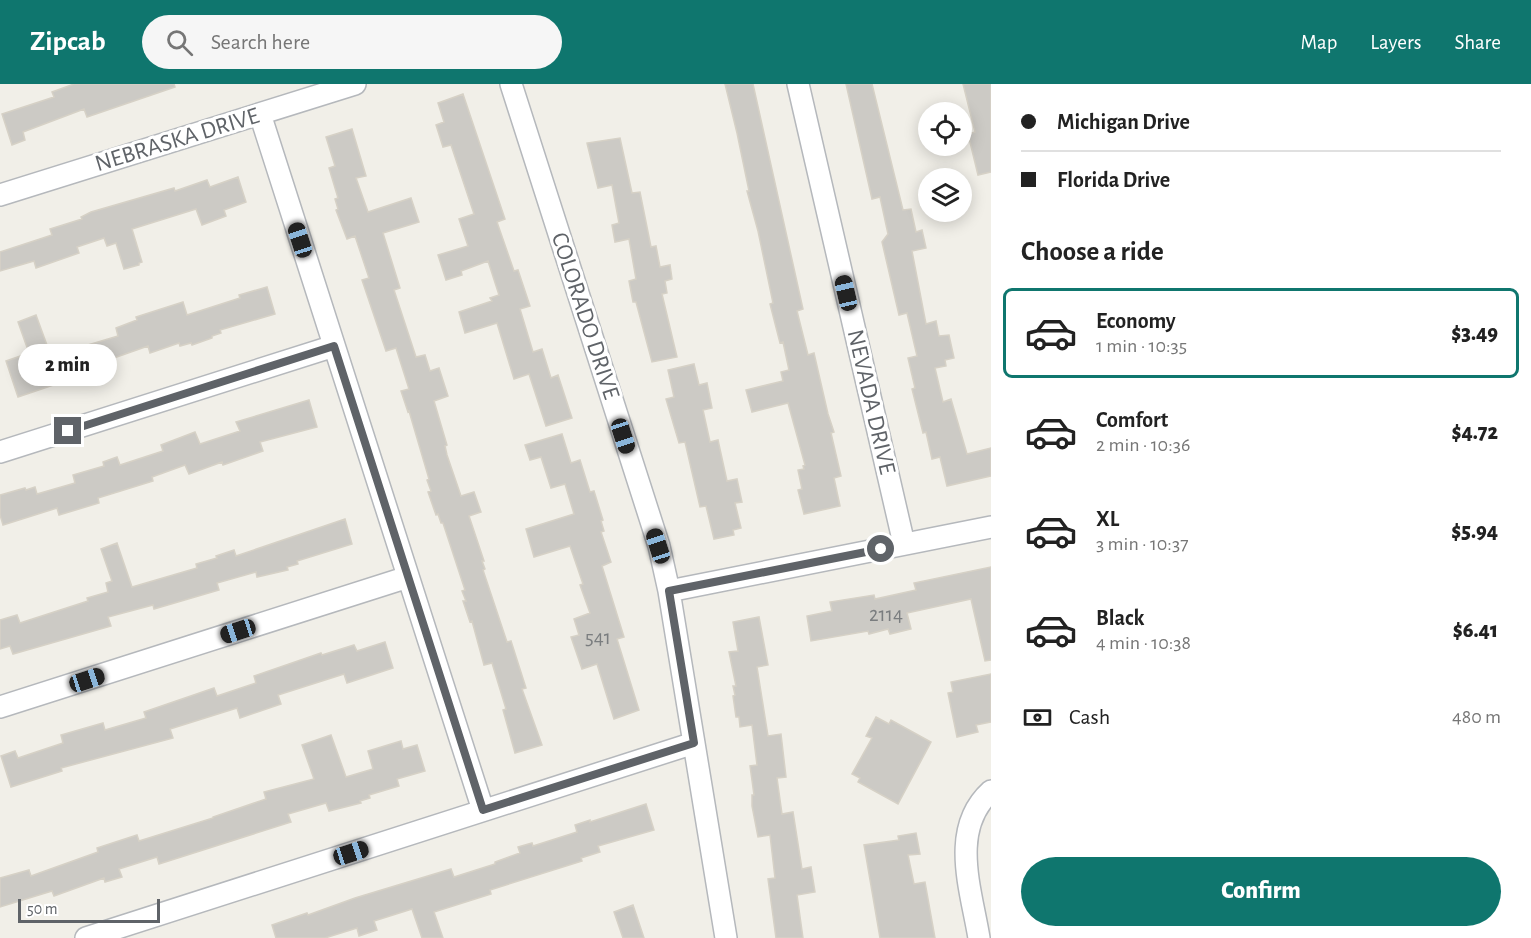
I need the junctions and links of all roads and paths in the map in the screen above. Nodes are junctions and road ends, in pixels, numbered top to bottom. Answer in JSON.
{"nodes":[{"id":1,"x":355,"y":84,"type":"edge"},
{"id":2,"x":511,"y":84,"type":"edge"},
{"id":3,"x":798,"y":84,"type":"edge"},
{"id":4,"x":260,"y":114,"type":"junction"},
{"id":5,"x":0,"y":195,"type":"edge"},
{"id":6,"x":334,"y":346,"type":"junction"},
{"id":7,"x":0,"y":452,"type":"edge"},
{"id":8,"x":991,"y":527,"type":"edge"},
{"id":9,"x":904,"y":544,"type":"junction"},
{"id":10,"x":408,"y":577,"type":"junction"},
{"id":11,"x":669,"y":591,"type":"junction"},
{"id":12,"x":0,"y":707,"type":"edge"},
{"id":13,"x":694,"y":743,"type":"junction"},
{"id":14,"x":991,"y":791,"type":"edge"},
{"id":15,"x":483,"y":810,"type":"junction"},
{"id":16,"x":86,"y":938,"type":"edge"},
{"id":17,"x":726,"y":938,"type":"edge"},
{"id":18,"x":979,"y":938,"type":"edge"}],
"edges":[{"from":1,"to":4,"type":"street","name":"NEBRASKA DRIVE"},
{"from":2,"to":11,"type":"street","name":"COLORADO DRIVE"},
{"from":3,"to":9,"type":"street","name":"NEVADA DRIVE"},
{"from":4,"to":5,"type":"street","name":"NEBRASKA DRIVE"},
{"from":4,"to":6,"type":"street"},
{"from":6,"to":7,"type":"street"},
{"from":6,"to":10,"type":"street"},
{"from":8,"to":9,"type":"street"},
{"from":9,"to":11,"type":"street"},
{"from":10,"to":12,"type":"street"},
{"from":10,"to":15,"type":"street"},
{"from":11,"to":13,"type":"street","name":"COLORADO DRIVE"},
{"from":13,"to":15,"type":"street"},
{"from":13,"to":17,"type":"street","name":"COLORADO DRIVE"},
{"from":14,"to":18,"type":"street"},
{"from":15,"to":16,"type":"street"}]}
